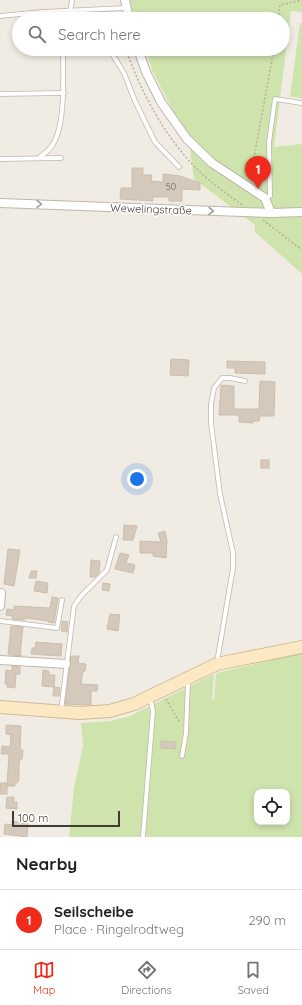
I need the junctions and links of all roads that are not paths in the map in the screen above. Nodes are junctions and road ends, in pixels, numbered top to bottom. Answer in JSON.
{"nodes":[{"id":1,"x":72,"y":0,"type":"edge"},
{"id":2,"x":126,"y":4,"type":"edge"},
{"id":3,"x":42,"y":12,"type":"edge"},
{"id":4,"x":70,"y":12,"type":"junction"},
{"id":5,"x":12,"y":15,"type":"edge"},
{"id":6,"x":0,"y":16,"type":"edge"},
{"id":7,"x":62,"y":56,"type":"edge"},
{"id":8,"x":113,"y":56,"type":"edge"},
{"id":9,"x":140,"y":56,"type":"edge"},
{"id":10,"x":64,"y":93,"type":"junction"},
{"id":11,"x":0,"y":94,"type":"edge"},
{"id":12,"x":302,"y":103,"type":"edge"},
{"id":13,"x":40,"y":157,"type":"junction"},
{"id":14,"x":61,"y":158,"type":"dead end"},
{"id":15,"x":0,"y":159,"type":"edge"},
{"id":16,"x":179,"y":168,"type":"dead end"},
{"id":17,"x":270,"y":196,"type":"dead end"},
{"id":18,"x":0,"y":203,"type":"edge"},
{"id":19,"x":302,"y":212,"type":"edge"},
{"id":20,"x":271,"y":213,"type":"junction"},
{"id":21,"x":245,"y":381,"type":"dead end"},
{"id":22,"x":116,"y":537,"type":"dead end"},
{"id":23,"x":1,"y":593,"type":"edge"},
{"id":24,"x":62,"y":600,"type":"dead end"},
{"id":25,"x":0,"y":606,"type":"edge"},
{"id":26,"x":0,"y":621,"type":"edge"},
{"id":27,"x":302,"y":647,"type":"edge"},
{"id":28,"x":0,"y":660,"type":"edge"},
{"id":29,"x":66,"y":664,"type":"junction"},
{"id":30,"x":217,"y":664,"type":"junction"},
{"id":31,"x":188,"y":677,"type":"junction"},
{"id":32,"x":149,"y":697,"type":"junction"},
{"id":33,"x":0,"y":707,"type":"edge"},
{"id":34,"x":61,"y":712,"type":"junction"},
{"id":35,"x":182,"y":756,"type":"dead end"},
{"id":36,"x":143,"y":837,"type":"edge"}],
"edges":[{"from":1,"to":4,"type":"lane"},
{"from":2,"to":4,"type":"lane"},
{"from":3,"to":4,"type":"lane"},
{"from":5,"to":6,"type":"lane"},
{"from":7,"to":10,"type":"lane"},
{"from":8,"to":16,"type":"lane"},
{"from":9,"to":20,"type":"street"},
{"from":10,"to":11,"type":"lane"},
{"from":10,"to":13,"type":"lane"},
{"from":12,"to":17,"type":"lane"},
{"from":13,"to":14,"type":"lane"},
{"from":13,"to":15,"type":"lane"},
{"from":18,"to":20,"type":"street","name":"Wewelingstraße","one_way":true},
{"from":19,"to":20,"type":"street","name":"Wewelingstraße"},
{"from":21,"to":30,"type":"lane"},
{"from":22,"to":29,"type":"lane"},
{"from":23,"to":25,"type":"street"},
{"from":24,"to":26,"type":"lane"},
{"from":27,"to":30,"type":"main road"},
{"from":28,"to":29,"type":"street"},
{"from":29,"to":34,"type":"lane"},
{"from":30,"to":31,"type":"main road"},
{"from":31,"to":32,"type":"main road"},
{"from":31,"to":35,"type":"lane"},
{"from":32,"to":34,"type":"main road"},
{"from":32,"to":36,"type":"lane"},
{"from":33,"to":34,"type":"main road"}]}
